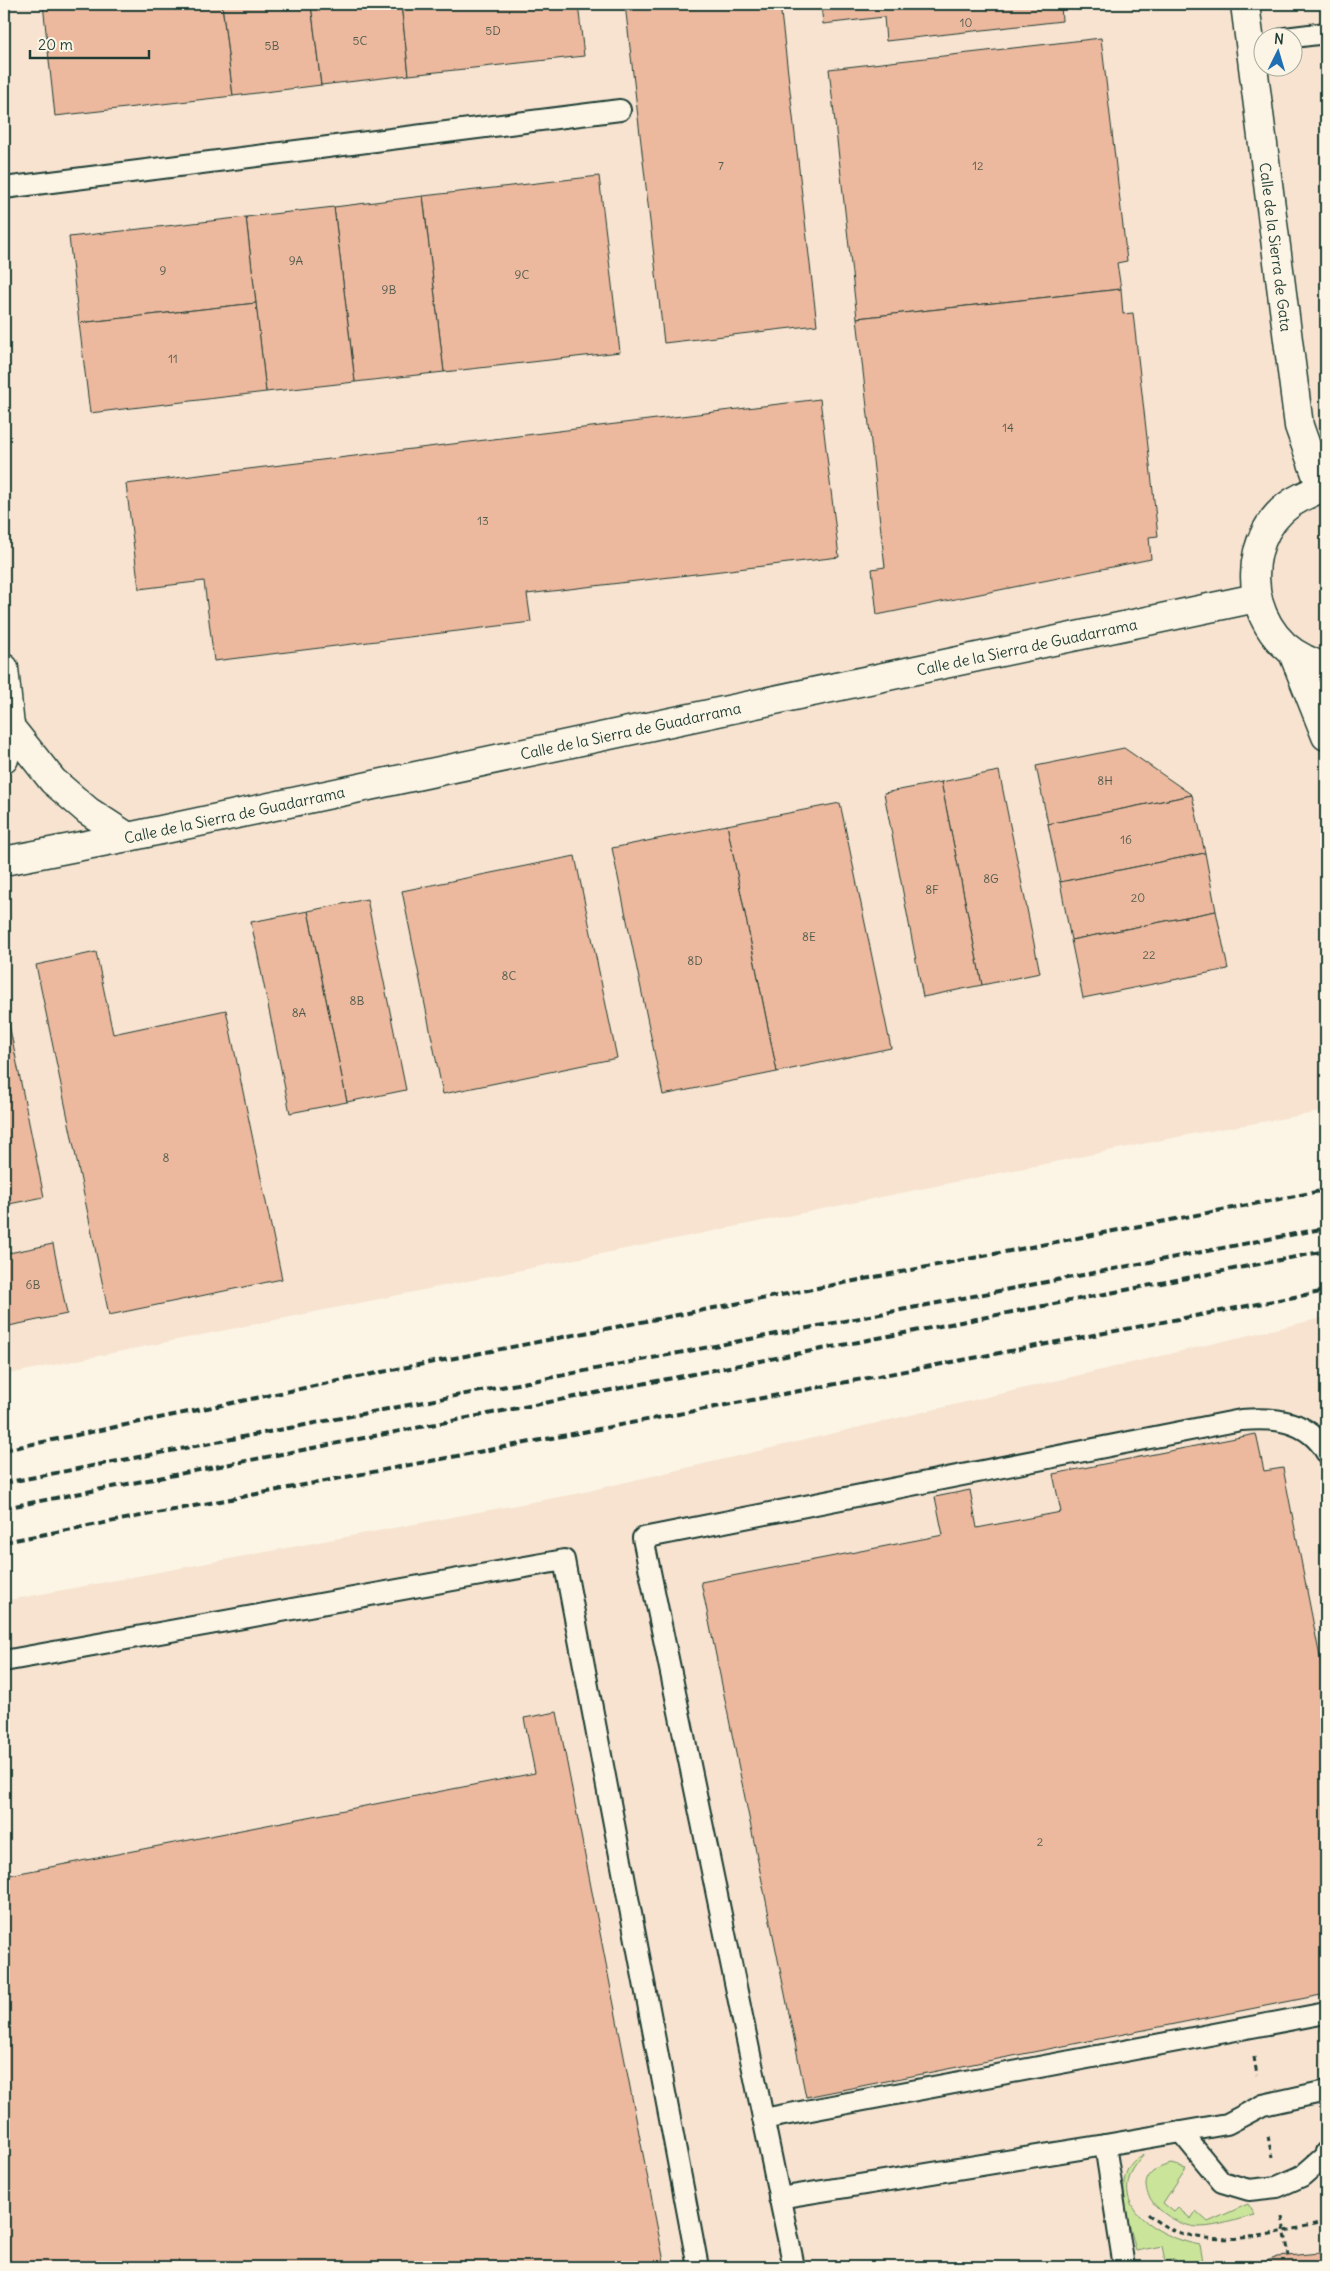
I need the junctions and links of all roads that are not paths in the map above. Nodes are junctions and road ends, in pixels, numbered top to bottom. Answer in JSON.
{"nodes":[{"id":1,"x":1244,"y":4,"type":"edge"},
{"id":2,"x":1252,"y":29,"type":"edge"},
{"id":3,"x":1326,"y":33,"type":"edge"},
{"id":4,"x":1302,"y":36,"type":"edge"},
{"id":5,"x":1260,"y":78,"type":"edge"},
{"id":6,"x":620,"y":110,"type":"dead end"},
{"id":7,"x":4,"y":188,"type":"edge"},
{"id":8,"x":1324,"y":488,"type":"edge"},
{"id":9,"x":1256,"y":598,"type":"junction"},
{"id":10,"x":1292,"y":653,"type":"junction"},
{"id":11,"x":1326,"y":666,"type":"edge"},
{"id":12,"x":4,"y":668,"type":"edge"},
{"id":13,"x":10,"y":727,"type":"junction"},
{"id":14,"x":1326,"y":736,"type":"edge"},
{"id":15,"x":4,"y":759,"type":"edge"},
{"id":16,"x":128,"y":837,"type":"junction"},
{"id":17,"x":4,"y":861,"type":"edge"},
{"id":18,"x":1326,"y":1452,"type":"edge"},
{"id":19,"x":4,"y":1661,"type":"edge"},
{"id":20,"x":1326,"y":2013,"type":"edge"},
{"id":21,"x":1326,"y":2091,"type":"edge"},
{"id":22,"x":763,"y":2119,"type":"junction"},
{"id":23,"x":1181,"y":2132,"type":"junction"},
{"id":24,"x":1104,"y":2145,"type":"junction"},
{"id":25,"x":1326,"y":2152,"type":"edge"},
{"id":26,"x":779,"y":2198,"type":"junction"},
{"id":27,"x":698,"y":2267,"type":"edge"},
{"id":28,"x":794,"y":2267,"type":"edge"},
{"id":29,"x":1124,"y":2267,"type":"edge"}],
"edges":[{"from":1,"to":2,"type":"street","name":"Calle de la Sierra de Gata"},
{"from":3,"to":4,"type":"lane"},
{"from":5,"to":8,"type":"street","name":"Calle de la Sierra de Gata"},
{"from":6,"to":7,"type":"lane"},
{"from":8,"to":9,"type":"street"},
{"from":9,"to":10,"type":"street"},
{"from":9,"to":16,"type":"street","name":"Calle de la Sierra de Guadarrama"},
{"from":10,"to":11,"type":"street"},
{"from":10,"to":14,"type":"street"},
{"from":12,"to":13,"type":"street"},
{"from":13,"to":15,"type":"street"},
{"from":13,"to":16,"type":"street"},
{"from":16,"to":17,"type":"street","name":"Calle de la Sierra de Guadarrama"},
{"from":18,"to":22,"type":"lane"},
{"from":19,"to":27,"type":"lane"},
{"from":20,"to":22,"type":"lane"},
{"from":21,"to":23,"type":"lane"},
{"from":22,"to":26,"type":"lane"},
{"from":23,"to":24,"type":"lane"},
{"from":23,"to":25,"type":"lane"},
{"from":24,"to":26,"type":"lane"},
{"from":24,"to":29,"type":"lane"},
{"from":26,"to":28,"type":"lane"}]}
